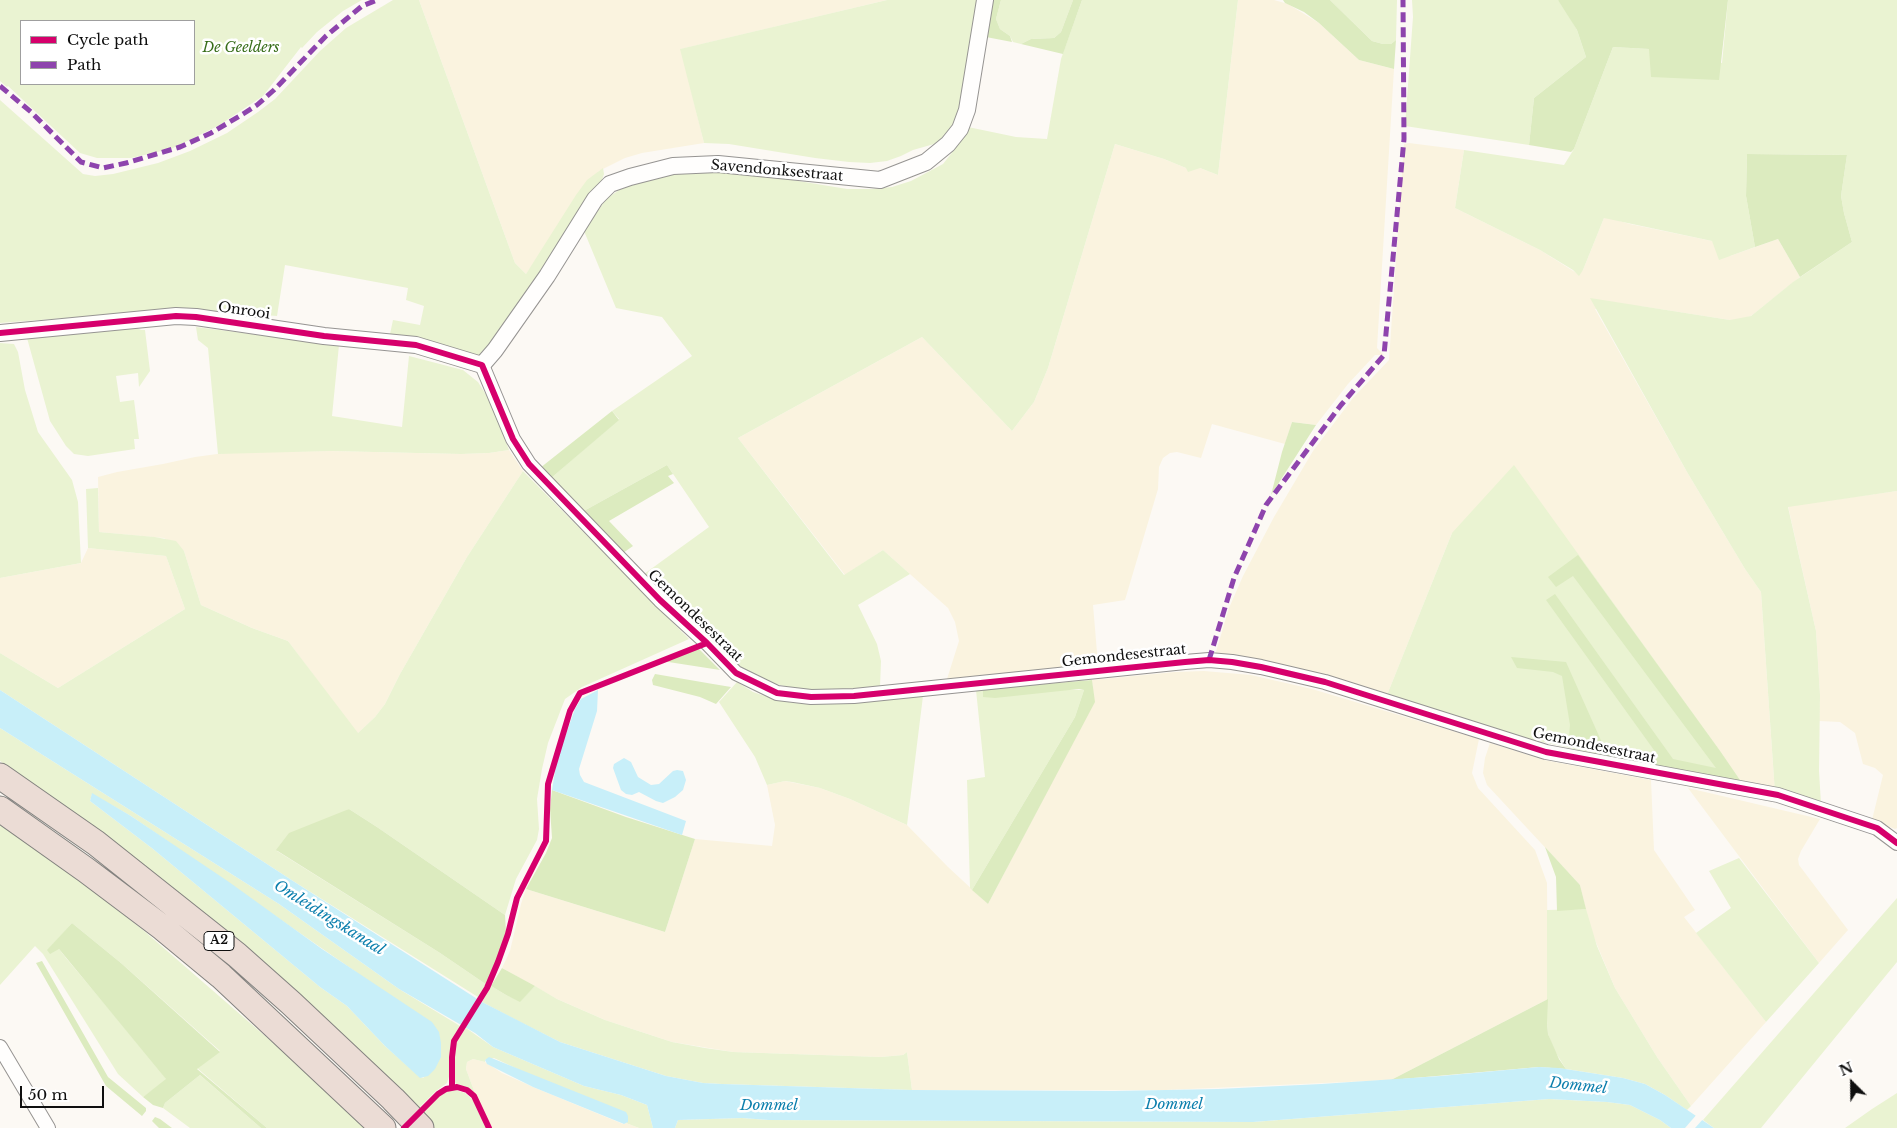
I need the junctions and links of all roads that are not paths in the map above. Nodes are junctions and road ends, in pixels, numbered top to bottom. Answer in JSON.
{"nodes":[{"id":1,"x":985,"y":0,"type":"edge"},
{"id":2,"x":0,"y":332,"type":"edge"},
{"id":3,"x":482,"y":365,"type":"junction"},
{"id":4,"x":0,"y":776,"type":"edge"},
{"id":5,"x":0,"y":809,"type":"edge"},
{"id":6,"x":1897,"y":843,"type":"edge"},
{"id":7,"x":0,"y":1047,"type":"edge"},
{"id":8,"x":48,"y":1128,"type":"edge"},
{"id":9,"x":383,"y":1128,"type":"edge"},
{"id":10,"x":421,"y":1128,"type":"edge"}],
"edges":[{"from":1,"to":3,"type":"street","name":"Savendonksestraat"},
{"from":2,"to":3,"type":"street","name":"Onrooi"},
{"from":3,"to":6,"type":"street","name":"Gemondesestraat"},
{"from":4,"to":10,"type":"highway","number":"A2"},
{"from":5,"to":9,"type":"highway","number":"A2"},
{"from":7,"to":8,"type":"street"}]}
